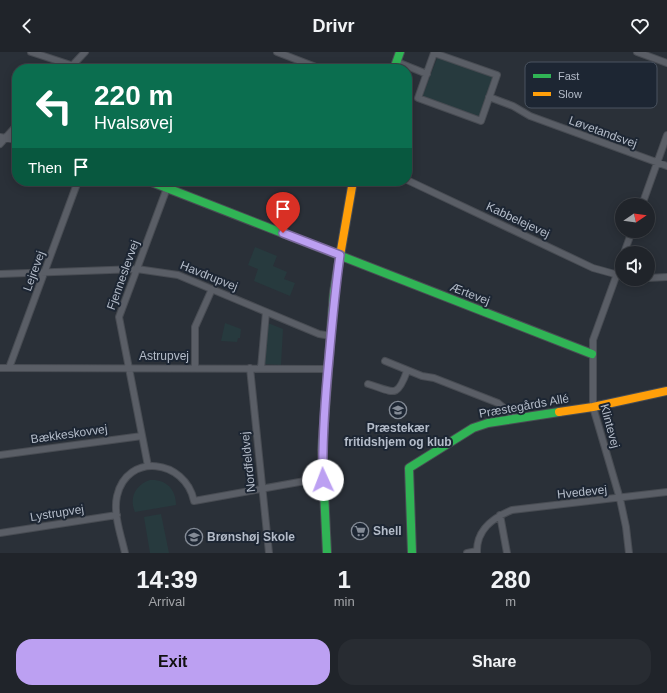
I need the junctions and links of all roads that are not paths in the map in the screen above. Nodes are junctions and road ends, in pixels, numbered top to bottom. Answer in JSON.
{"nodes":[{"id":1,"x":31,"y":52,"type":"edge"},
{"id":2,"x":85,"y":52,"type":"edge"},
{"id":3,"x":277,"y":52,"type":"edge"},
{"id":4,"x":400,"y":52,"type":"edge"},
{"id":5,"x":637,"y":52,"type":"edge"},
{"id":6,"x":667,"y":63,"type":"edge"},
{"id":7,"x":63,"y":64,"type":"edge"},
{"id":8,"x":74,"y":64,"type":"edge"},
{"id":9,"x":308,"y":64,"type":"edge"},
{"id":10,"x":395,"y":64,"type":"edge"},
{"id":11,"x":412,"y":70,"type":"edge"},
{"id":12,"x":427,"y":74,"type":"junction"},
{"id":13,"x":489,"y":97,"type":"junction"},
{"id":14,"x":12,"y":129,"type":"edge"},
{"id":15,"x":667,"y":135,"type":"edge"},
{"id":16,"x":3,"y":137,"type":"edge"},
{"id":17,"x":0,"y":144,"type":"edge"},
{"id":18,"x":657,"y":163,"type":"junction"},
{"id":19,"x":667,"y":166,"type":"edge"},
{"id":20,"x":412,"y":182,"type":"edge"},
{"id":21,"x":76,"y":186,"type":"edge"},
{"id":22,"x":163,"y":186,"type":"edge"},
{"id":23,"x":352,"y":186,"type":"edge"},
{"id":24,"x":168,"y":188,"type":"junction"},
{"id":25,"x":644,"y":198,"type":"edge"},
{"id":26,"x":340,"y":255,"type":"junction"},
{"id":27,"x":137,"y":269,"type":"junction"},
{"id":28,"x":45,"y":273,"type":"junction"},
{"id":29,"x":0,"y":274,"type":"edge"},
{"id":30,"x":615,"y":275,"type":"edge"},
{"id":31,"x":667,"y":277,"type":"edge"},
{"id":32,"x":655,"y":278,"type":"edge"},
{"id":33,"x":615,"y":286,"type":"edge"},
{"id":34,"x":212,"y":289,"type":"junction"},
{"id":35,"x":266,"y":312,"type":"junction"},
{"id":36,"x":331,"y":336,"type":"junction"},
{"id":37,"x":592,"y":354,"type":"junction"},
{"id":38,"x":385,"y":361,"type":"dead end"},
{"id":39,"x":128,"y":367,"type":"junction"},
{"id":40,"x":0,"y":368,"type":"edge"},
{"id":41,"x":9,"y":368,"type":"junction"},
{"id":42,"x":195,"y":368,"type":"junction"},
{"id":43,"x":250,"y":368,"type":"junction"},
{"id":44,"x":261,"y":368,"type":"junction"},
{"id":45,"x":328,"y":369,"type":"junction"},
{"id":46,"x":407,"y":371,"type":"junction"},
{"id":47,"x":368,"y":384,"type":"dead end"},
{"id":48,"x":667,"y":391,"type":"edge"},
{"id":49,"x":593,"y":407,"type":"junction"},
{"id":50,"x":516,"y":418,"type":"junction"},
{"id":51,"x":142,"y":436,"type":"junction"},
{"id":52,"x":0,"y":455,"type":"edge"},
{"id":53,"x":148,"y":466,"type":"junction"},
{"id":54,"x":323,"y":480,"type":"junction"},
{"id":55,"x":262,"y":488,"type":"junction"},
{"id":56,"x":667,"y":492,"type":"edge"},
{"id":57,"x":620,"y":499,"type":"junction"},
{"id":58,"x":117,"y":515,"type":"junction"},
{"id":59,"x":500,"y":515,"type":"junction"},
{"id":60,"x":0,"y":533,"type":"edge"},
{"id":61,"x":477,"y":552,"type":"edge"},
{"id":62,"x":125,"y":553,"type":"edge"},
{"id":63,"x":269,"y":553,"type":"edge"},
{"id":64,"x":327,"y":553,"type":"edge"},
{"id":65,"x":412,"y":553,"type":"edge"},
{"id":66,"x":467,"y":553,"type":"edge"},
{"id":67,"x":507,"y":553,"type":"edge"},
{"id":68,"x":629,"y":553,"type":"edge"}],
"edges":[{"from":1,"to":7,"type":"street"},
{"from":2,"to":8,"type":"street"},
{"from":3,"to":9,"type":"street"},
{"from":4,"to":10,"type":"street"},
{"from":5,"to":6,"type":"street"},
{"from":11,"to":12,"type":"street"},
{"from":12,"to":13,"type":"street"},
{"from":12,"to":13,"type":"street"},
{"from":13,"to":18,"type":"street","name":"Løvetandsvej"},
{"from":14,"to":16,"type":"street"},
{"from":15,"to":18,"type":"street"},
{"from":16,"to":17,"type":"street"},
{"from":18,"to":19,"type":"street","name":"Løvetandsvej"},
{"from":18,"to":25,"type":"street"},
{"from":20,"to":30,"type":"street","name":"Kabbelejevej"},
{"from":21,"to":28,"type":"street","name":"Lejrevej"},
{"from":22,"to":24,"type":"street","name":"Ærtevej"},
{"from":23,"to":26,"type":"street"},
{"from":24,"to":26,"type":"street","name":"Ærtevej"},
{"from":24,"to":27,"type":"street","name":"Fjenneslevvej"},
{"from":26,"to":36,"type":"street"},
{"from":26,"to":37,"type":"street","name":"Ærtevej"},
{"from":27,"to":28,"type":"street","name":"Havdrupvej"},
{"from":27,"to":34,"type":"street","name":"Havdrupvej"},
{"from":27,"to":39,"type":"street","name":"Fjenneslevvej"},
{"from":28,"to":29,"type":"street","name":"Havdrupvej"},
{"from":28,"to":41,"type":"street","name":"Lejrevej"},
{"from":31,"to":32,"type":"street"},
{"from":33,"to":37,"type":"street","name":"Klintevej"},
{"from":34,"to":35,"type":"street","name":"Havdrupvej"},
{"from":34,"to":42,"type":"street"},
{"from":35,"to":36,"type":"street","name":"Havdrupvej"},
{"from":35,"to":44,"type":"street"},
{"from":36,"to":45,"type":"street"},
{"from":37,"to":49,"type":"street","name":"Klintevej"},
{"from":38,"to":46,"type":"street"},
{"from":39,"to":41,"type":"street","name":"Astrupvej"},
{"from":39,"to":42,"type":"street","name":"Astrupvej"},
{"from":39,"to":51,"type":"street","name":"Fjenneslevvej"},
{"from":40,"to":41,"type":"street","name":"Astrupvej"},
{"from":42,"to":43,"type":"street","name":"Astrupvej"},
{"from":43,"to":44,"type":"street","name":"Astrupvej"},
{"from":43,"to":55,"type":"street","name":"Nordfeldvej"},
{"from":44,"to":45,"type":"street","name":"Astrupvej"},
{"from":45,"to":54,"type":"street"},
{"from":46,"to":47,"type":"street"},
{"from":46,"to":50,"type":"street"},
{"from":48,"to":49,"type":"street","name":"Præstegårds Allé"},
{"from":49,"to":50,"type":"street","name":"Præstegårds Allé"},
{"from":49,"to":57,"type":"street","name":"Klintevej"},
{"from":50,"to":65,"type":"street","name":"Præstegårds Allé"},
{"from":51,"to":52,"type":"street","name":"Bækkeskovvej"},
{"from":51,"to":53,"type":"street","name":"Fjenneslevvej"},
{"from":53,"to":55,"type":"street"},
{"from":53,"to":58,"type":"street"},
{"from":54,"to":55,"type":"street"},
{"from":54,"to":64,"type":"street"},
{"from":55,"to":63,"type":"street","name":"Nordfeldvej"},
{"from":56,"to":57,"type":"street","name":"Hvedevej"},
{"from":57,"to":59,"type":"street","name":"Hvedevej"},
{"from":57,"to":68,"type":"street","name":"Klintevej"},
{"from":58,"to":60,"type":"street","name":"Lystrupvej"},
{"from":58,"to":62,"type":"street"},
{"from":59,"to":61,"type":"street"},
{"from":59,"to":67,"type":"street"},
{"from":61,"to":66,"type":"street"}]}
